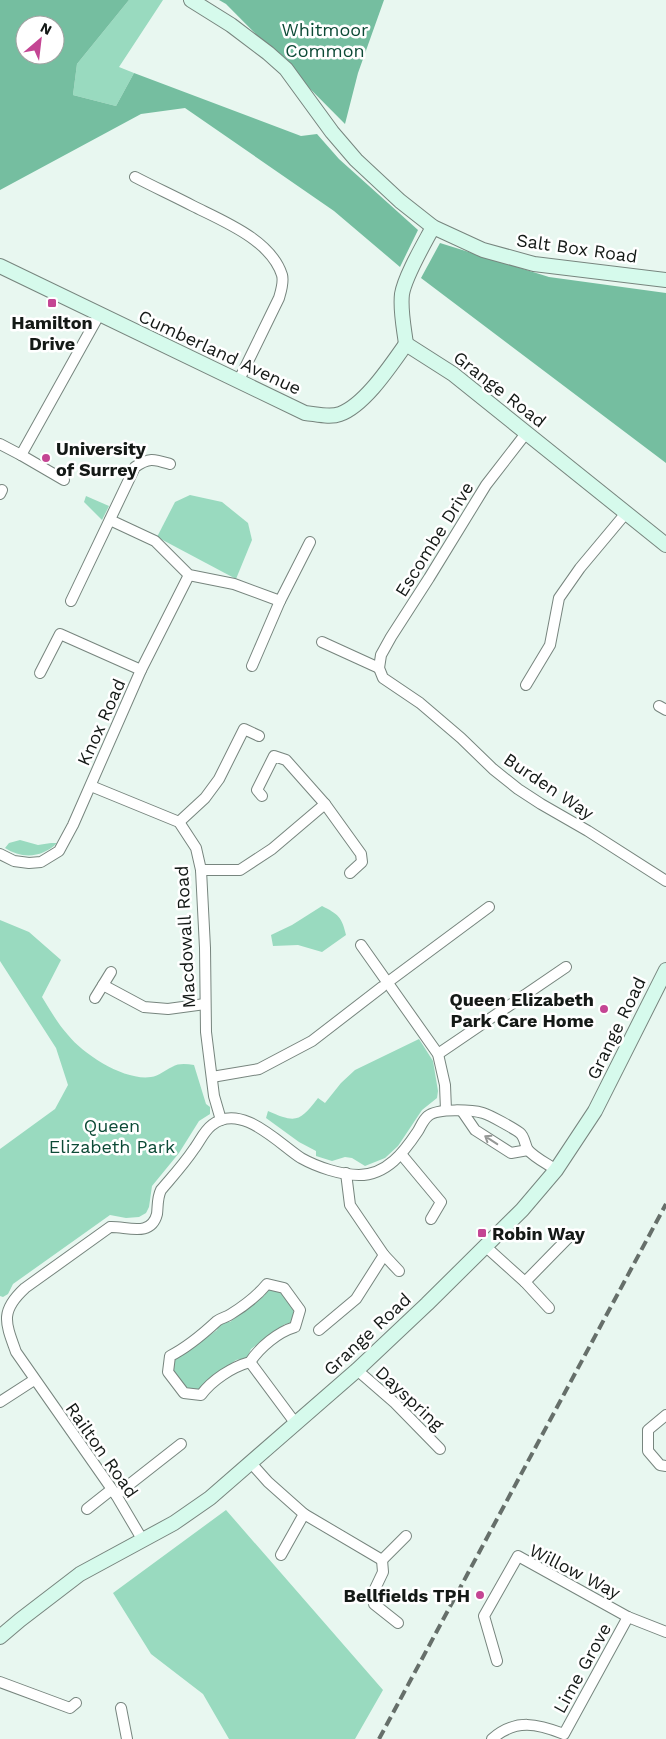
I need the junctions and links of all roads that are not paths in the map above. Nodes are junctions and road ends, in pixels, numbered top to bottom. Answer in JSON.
{"nodes":[{"id":1,"x":191,"y":0,"type":"edge"},
{"id":2,"x":135,"y":177,"type":"dead end"},
{"id":3,"x":433,"y":227,"type":"junction"},
{"id":4,"x":0,"y":266,"type":"edge"},
{"id":5,"x":666,"y":280,"type":"edge"},
{"id":6,"x":99,"y":315,"type":"junction"},
{"id":7,"x":406,"y":344,"type":"junction"},
{"id":8,"x":238,"y":380,"type":"junction"},
{"id":9,"x":527,"y":432,"type":"junction"},
{"id":10,"x":0,"y":444,"type":"edge"},
{"id":11,"x":21,"y":455,"type":"junction"},
{"id":12,"x":170,"y":464,"type":"dead end"},
{"id":13,"x":64,"y":480,"type":"dead end"},
{"id":14,"x":626,"y":513,"type":"junction"},
{"id":15,"x":110,"y":520,"type":"junction"},
{"id":16,"x":310,"y":542,"type":"dead end"},
{"id":17,"x":666,"y":545,"type":"edge"},
{"id":18,"x":188,"y":575,"type":"junction"},
{"id":19,"x":71,"y":601,"type":"dead end"},
{"id":20,"x":280,"y":602,"type":"junction"},
{"id":21,"x":322,"y":642,"type":"dead end"},
{"id":22,"x":252,"y":666,"type":"dead end"},
{"id":23,"x":380,"y":668,"type":"junction"},
{"id":24,"x":141,"y":670,"type":"junction"},
{"id":25,"x":40,"y":673,"type":"dead end"},
{"id":26,"x":526,"y":685,"type":"dead end"},
{"id":27,"x":259,"y":736,"type":"dead end"},
{"id":28,"x":91,"y":786,"type":"junction"},
{"id":29,"x":262,"y":796,"type":"dead end"},
{"id":30,"x":325,"y":804,"type":"junction"},
{"id":31,"x":178,"y":822,"type":"junction"},
{"id":32,"x":0,"y":854,"type":"edge"},
{"id":33,"x":201,"y":870,"type":"junction"},
{"id":34,"x":350,"y":873,"type":"dead end"},
{"id":35,"x":666,"y":882,"type":"edge"},
{"id":36,"x":489,"y":907,"type":"dead end"},
{"id":37,"x":361,"y":945,"type":"dead end"},
{"id":38,"x":566,"y":967,"type":"dead end"},
{"id":39,"x":666,"y":970,"type":"edge"},
{"id":40,"x":111,"y":972,"type":"dead end"},
{"id":41,"x":102,"y":985,"type":"junction"},
{"id":42,"x":385,"y":985,"type":"junction"},
{"id":43,"x":95,"y":998,"type":"dead end"},
{"id":44,"x":205,"y":1004,"type":"junction"},
{"id":45,"x":438,"y":1054,"type":"junction"},
{"id":46,"x":212,"y":1077,"type":"junction"},
{"id":47,"x":446,"y":1110,"type":"junction"},
{"id":48,"x":462,"y":1111,"type":"junction"},
{"id":49,"x":221,"y":1120,"type":"junction"},
{"id":50,"x":528,"y":1150,"type":"junction"},
{"id":51,"x":401,"y":1154,"type":"junction"},
{"id":52,"x":556,"y":1170,"type":"junction"},
{"id":53,"x":346,"y":1173,"type":"junction"},
{"id":54,"x":431,"y":1220,"type":"dead end"},
{"id":55,"x":571,"y":1235,"type":"dead end"},
{"id":56,"x":485,"y":1246,"type":"junction"},
{"id":57,"x":384,"y":1255,"type":"junction"},
{"id":58,"x":399,"y":1271,"type":"dead end"},
{"id":59,"x":525,"y":1282,"type":"junction"},
{"id":60,"x":549,"y":1308,"type":"dead end"},
{"id":61,"x":319,"y":1330,"type":"dead end"},
{"id":62,"x":250,"y":1362,"type":"junction"},
{"id":63,"x":357,"y":1370,"type":"junction"},
{"id":64,"x":34,"y":1380,"type":"junction"},
{"id":65,"x":0,"y":1402,"type":"edge"},
{"id":66,"x":666,"y":1415,"type":"edge"},
{"id":67,"x":296,"y":1424,"type":"junction"},
{"id":68,"x":181,"y":1444,"type":"dead end"},
{"id":69,"x":440,"y":1449,"type":"dead end"},
{"id":70,"x":251,"y":1463,"type":"junction"},
{"id":71,"x":666,"y":1466,"type":"edge"},
{"id":72,"x":113,"y":1493,"type":"junction"},
{"id":73,"x":87,"y":1509,"type":"dead end"},
{"id":74,"x":304,"y":1514,"type":"junction"},
{"id":75,"x":406,"y":1536,"type":"dead end"},
{"id":76,"x":142,"y":1539,"type":"junction"},
{"id":77,"x":281,"y":1555,"type":"dead end"},
{"id":78,"x":382,"y":1560,"type":"junction"},
{"id":79,"x":628,"y":1616,"type":"junction"},
{"id":80,"x":398,"y":1623,"type":"dead end"},
{"id":81,"x":666,"y":1632,"type":"edge"},
{"id":82,"x":0,"y":1637,"type":"edge"},
{"id":83,"x":497,"y":1661,"type":"dead end"},
{"id":84,"x":0,"y":1682,"type":"edge"},
{"id":85,"x":76,"y":1703,"type":"dead end"},
{"id":86,"x":121,"y":1708,"type":"dead end"},
{"id":87,"x":567,"y":1736,"type":"edge"},
{"id":88,"x":127,"y":1739,"type":"edge"},
{"id":89,"x":492,"y":1739,"type":"edge"}],
"edges":[{"from":1,"to":3,"type":"street","name":"Salt Box Road"},
{"from":2,"to":8,"type":"street"},
{"from":3,"to":5,"type":"street","name":"Salt Box Road"},
{"from":3,"to":7,"type":"street"},
{"from":4,"to":6,"type":"street","name":"Cumberland Avenue"},
{"from":6,"to":8,"type":"street","name":"Cumberland Avenue"},
{"from":6,"to":11,"type":"street"},
{"from":7,"to":8,"type":"street","name":"Cumberland Avenue"},
{"from":7,"to":9,"type":"street","name":"Grange Road"},
{"from":9,"to":14,"type":"street","name":"Grange Road"},
{"from":9,"to":23,"type":"street","name":"Escombe Drive"},
{"from":10,"to":11,"type":"street"},
{"from":11,"to":13,"type":"street"},
{"from":12,"to":15,"type":"street"},
{"from":14,"to":17,"type":"street","name":"Grange Road"},
{"from":14,"to":26,"type":"street"},
{"from":15,"to":18,"type":"street"},
{"from":15,"to":19,"type":"street"},
{"from":16,"to":20,"type":"street"},
{"from":18,"to":20,"type":"street"},
{"from":18,"to":24,"type":"street","name":"Knox Road"},
{"from":20,"to":22,"type":"street"},
{"from":21,"to":23,"type":"street"},
{"from":23,"to":35,"type":"street","name":"Burden Way"},
{"from":24,"to":25,"type":"street","name":"Knox Road"},
{"from":24,"to":28,"type":"street","name":"Knox Road"},
{"from":27,"to":31,"type":"street"},
{"from":28,"to":31,"type":"street"},
{"from":28,"to":32,"type":"street","name":"Knox Road"},
{"from":29,"to":30,"type":"street"},
{"from":30,"to":33,"type":"street"},
{"from":30,"to":34,"type":"street"},
{"from":31,"to":33,"type":"street","name":"Macdowall Road"},
{"from":33,"to":44,"type":"street","name":"Macdowall Road"},
{"from":36,"to":42,"type":"street"},
{"from":37,"to":42,"type":"street"},
{"from":38,"to":45,"type":"street"},
{"from":39,"to":52,"type":"street","name":"Grange Road"},
{"from":40,"to":41,"type":"street"},
{"from":41,"to":43,"type":"street"},
{"from":41,"to":44,"type":"street"},
{"from":42,"to":45,"type":"street"},
{"from":42,"to":46,"type":"street"},
{"from":44,"to":46,"type":"street","name":"Macdowall Road"},
{"from":45,"to":47,"type":"street"},
{"from":46,"to":49,"type":"street","name":"Macdowall Road"},
{"from":47,"to":48,"type":"street"},
{"from":47,"to":51,"type":"street"},
{"from":48,"to":50,"type":"street"},
{"from":50,"to":48,"type":"street","one_way":true},
{"from":49,"to":53,"type":"street"},
{"from":49,"to":64,"type":"street","name":"Railton Road"},
{"from":50,"to":52,"type":"street"},
{"from":51,"to":53,"type":"street"},
{"from":51,"to":54,"type":"street"},
{"from":52,"to":56,"type":"street","name":"Grange Road"},
{"from":53,"to":57,"type":"street"},
{"from":55,"to":59,"type":"street"},
{"from":56,"to":59,"type":"street"},
{"from":56,"to":63,"type":"street","name":"Grange Road"},
{"from":57,"to":58,"type":"street"},
{"from":57,"to":61,"type":"street"},
{"from":59,"to":60,"type":"street"},
{"from":62,"to":62,"type":"street"},
{"from":62,"to":67,"type":"street"},
{"from":63,"to":67,"type":"street","name":"Grange Road"},
{"from":63,"to":69,"type":"street","name":"Dayspring"},
{"from":64,"to":65,"type":"street"},
{"from":64,"to":72,"type":"street","name":"Railton Road"},
{"from":66,"to":71,"type":"street"},
{"from":67,"to":70,"type":"street","name":"Grange Road"},
{"from":68,"to":72,"type":"street"},
{"from":70,"to":74,"type":"street"},
{"from":70,"to":76,"type":"street","name":"Grange Road"},
{"from":72,"to":73,"type":"street"},
{"from":72,"to":76,"type":"street","name":"Railton Road"},
{"from":74,"to":77,"type":"street"},
{"from":74,"to":78,"type":"street"},
{"from":75,"to":78,"type":"street"},
{"from":76,"to":82,"type":"street","name":"Grange Road"},
{"from":78,"to":80,"type":"street"},
{"from":79,"to":81,"type":"street","name":"Willow Way"},
{"from":79,"to":83,"type":"street","name":"Willow Way"},
{"from":79,"to":87,"type":"street","name":"Lime Grove"},
{"from":84,"to":85,"type":"street"},
{"from":86,"to":88,"type":"street"},
{"from":87,"to":89,"type":"street","name":"Lime Grove"}]}
